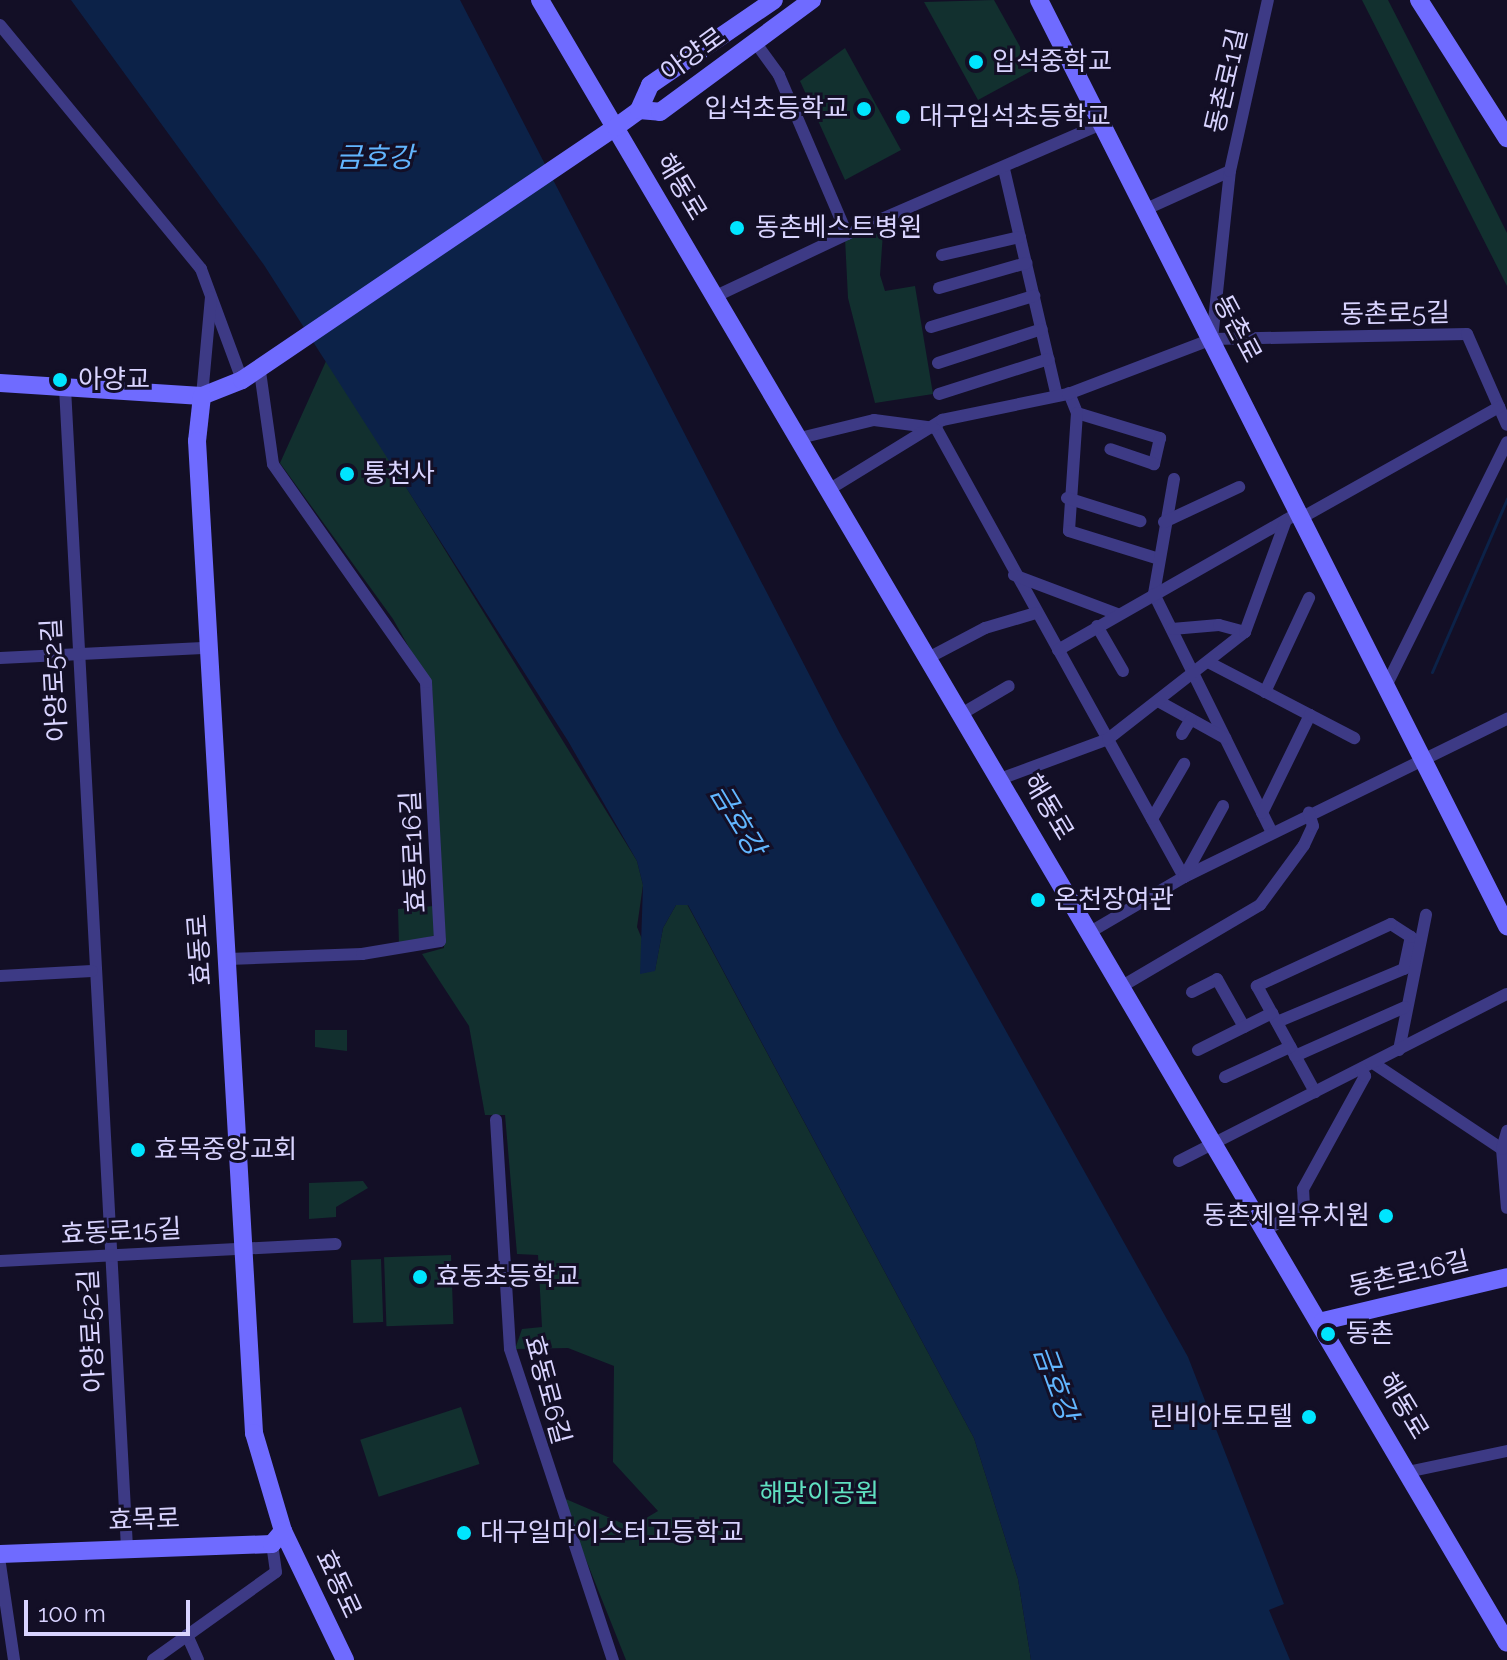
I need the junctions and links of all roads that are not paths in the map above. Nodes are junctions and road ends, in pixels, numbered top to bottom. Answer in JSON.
{"nodes":[{"id":1,"x":540,"y":0,"type":"edge"},
{"id":2,"x":774,"y":0,"type":"edge"},
{"id":3,"x":812,"y":0,"type":"edge"},
{"id":4,"x":1039,"y":0,"type":"edge"},
{"id":5,"x":1268,"y":0,"type":"edge"},
{"id":6,"x":1419,"y":0,"type":"edge"},
{"id":7,"x":0,"y":25,"type":"edge"},
{"id":8,"x":755,"y":42,"type":"junction"},
{"id":9,"x":639,"y":110,"type":"junction"},
{"id":10,"x":1101,"y":124,"type":"junction"},
{"id":11,"x":616,"y":127,"type":"junction"},
{"id":12,"x":1507,"y":138,"type":"edge"},
{"id":13,"x":1004,"y":169,"type":"junction"},
{"id":14,"x":1230,"y":171,"type":"junction"},
{"id":15,"x":1144,"y":210,"type":"junction"},
{"id":16,"x":847,"y":234,"type":"junction"},
{"id":17,"x":1020,"y":237,"type":"junction"},
{"id":18,"x":942,"y":255,"type":"dead end"},
{"id":19,"x":1026,"y":263,"type":"junction"},
{"id":20,"x":939,"y":288,"type":"dead end"},
{"id":21,"x":212,"y":290,"type":"junction"},
{"id":22,"x":716,"y":296,"type":"junction"},
{"id":23,"x":1034,"y":296,"type":"junction"},
{"id":24,"x":931,"y":327,"type":"dead end"},
{"id":25,"x":1042,"y":329,"type":"junction"},
{"id":26,"x":1212,"y":339,"type":"junction"},
{"id":27,"x":1049,"y":359,"type":"junction"},
{"id":28,"x":938,"y":363,"type":"dead end"},
{"id":29,"x":260,"y":371,"type":"junction"},
{"id":30,"x":242,"y":380,"type":"junction"},
{"id":31,"x":0,"y":383,"type":"edge"},
{"id":32,"x":65,"y":388,"type":"junction"},
{"id":33,"x":939,"y":394,"type":"dead end"},
{"id":34,"x":1063,"y":394,"type":"junction"},
{"id":35,"x":202,"y":396,"type":"junction"},
{"id":36,"x":1499,"y":407,"type":"junction"},
{"id":37,"x":1077,"y":413,"type":"junction"},
{"id":38,"x":1507,"y":425,"type":"edge"},
{"id":39,"x":936,"y":428,"type":"junction"},
{"id":40,"x":800,"y":438,"type":"junction"},
{"id":41,"x":1507,"y":442,"type":"edge"},
{"id":42,"x":1110,"y":449,"type":"dead end"},
{"id":43,"x":1174,"y":479,"type":"dead end"},
{"id":44,"x":1239,"y":487,"type":"dead end"},
{"id":45,"x":830,"y":489,"type":"junction"},
{"id":46,"x":1067,"y":498,"type":"junction"},
{"id":47,"x":1297,"y":516,"type":"junction"},
{"id":48,"x":1140,"y":521,"type":"dead end"},
{"id":49,"x":1164,"y":522,"type":"junction"},
{"id":50,"x":1156,"y":558,"type":"junction"},
{"id":51,"x":1014,"y":575,"type":"junction"},
{"id":52,"x":1154,"y":594,"type":"junction"},
{"id":53,"x":1309,"y":598,"type":"dead end"},
{"id":54,"x":1036,"y":613,"type":"junction"},
{"id":55,"x":1117,"y":614,"type":"junction"},
{"id":56,"x":1097,"y":626,"type":"junction"},
{"id":57,"x":1172,"y":629,"type":"junction"},
{"id":58,"x":1245,"y":632,"type":"junction"},
{"id":59,"x":208,"y":648,"type":"junction"},
{"id":60,"x":1058,"y":650,"type":"junction"},
{"id":61,"x":77,"y":655,"type":"junction"},
{"id":62,"x":930,"y":657,"type":"junction"},
{"id":63,"x":0,"y":658,"type":"edge"},
{"id":64,"x":1208,"y":662,"type":"junction"},
{"id":65,"x":1123,"y":671,"type":"dead end"},
{"id":66,"x":1194,"y":674,"type":"junction"},
{"id":67,"x":1387,"y":684,"type":"junction"},
{"id":68,"x":1009,"y":686,"type":"dead end"},
{"id":69,"x":1265,"y":692,"type":"junction"},
{"id":70,"x":1158,"y":701,"type":"junction"},
{"id":71,"x":963,"y":713,"type":"junction"},
{"id":72,"x":1310,"y":715,"type":"junction"},
{"id":73,"x":1191,"y":719,"type":"junction"},
{"id":74,"x":1507,"y":719,"type":"edge"},
{"id":75,"x":1182,"y":734,"type":"dead end"},
{"id":76,"x":1225,"y":738,"type":"junction"},
{"id":77,"x":1354,"y":738,"type":"dead end"},
{"id":78,"x":1108,"y":739,"type":"junction"},
{"id":79,"x":1423,"y":757,"type":"junction"},
{"id":80,"x":1184,"y":764,"type":"dead end"},
{"id":81,"x":1000,"y":779,"type":"junction"},
{"id":82,"x":1223,"y":806,"type":"dead end"},
{"id":83,"x":1262,"y":813,"type":"junction"},
{"id":84,"x":1309,"y":813,"type":"junction"},
{"id":85,"x":1152,"y":819,"type":"junction"},
{"id":86,"x":1271,"y":831,"type":"junction"},
{"id":87,"x":1184,"y":877,"type":"junction"},
{"id":88,"x":1426,"y":915,"type":"dead end"},
{"id":89,"x":1507,"y":926,"type":"edge"},
{"id":90,"x":1092,"y":931,"type":"junction"},
{"id":91,"x":228,"y":959,"type":"junction"},
{"id":92,"x":92,"y":971,"type":"junction"},
{"id":93,"x":0,"y":976,"type":"edge"},
{"id":94,"x":1124,"y":985,"type":"junction"},
{"id":95,"x":1192,"y":992,"type":"dead end"},
{"id":96,"x":1507,"y":994,"type":"edge"},
{"id":97,"x":1405,"y":1007,"type":"junction"},
{"id":98,"x":1275,"y":1018,"type":"junction"},
{"id":99,"x":1244,"y":1027,"type":"junction"},
{"id":100,"x":1198,"y":1050,"type":"dead end"},
{"id":101,"x":1399,"y":1050,"type":"junction"},
{"id":102,"x":1293,"y":1051,"type":"junction"},
{"id":103,"x":1367,"y":1066,"type":"junction"},
{"id":104,"x":1225,"y":1077,"type":"dead end"},
{"id":105,"x":1315,"y":1092,"type":"junction"},
{"id":106,"x":496,"y":1120,"type":"dead end"},
{"id":107,"x":1507,"y":1131,"type":"edge"},
{"id":108,"x":1217,"y":1142,"type":"junction"},
{"id":109,"x":1502,"y":1149,"type":"junction"},
{"id":110,"x":1179,"y":1161,"type":"dead end"},
{"id":111,"x":1507,"y":1208,"type":"edge"},
{"id":112,"x":1268,"y":1229,"type":"junction"},
{"id":113,"x":336,"y":1244,"type":"dead end"},
{"id":114,"x":244,"y":1248,"type":"junction"},
{"id":115,"x":110,"y":1255,"type":"junction"},
{"id":116,"x":0,"y":1261,"type":"edge"},
{"id":117,"x":1507,"y":1277,"type":"edge"},
{"id":118,"x":1323,"y":1321,"type":"junction"},
{"id":119,"x":1507,"y":1451,"type":"edge"},
{"id":120,"x":1412,"y":1471,"type":"junction"},
{"id":121,"x":278,"y":1538,"type":"junction"},
{"id":122,"x":127,"y":1546,"type":"junction"},
{"id":123,"x":0,"y":1554,"type":"edge"},
{"id":124,"x":0,"y":1564,"type":"edge"},
{"id":125,"x":187,"y":1635,"type":"junction"},
{"id":126,"x":1507,"y":1643,"type":"edge"},
{"id":127,"x":14,"y":1660,"type":"edge"},
{"id":128,"x":153,"y":1660,"type":"edge"},
{"id":129,"x":198,"y":1660,"type":"edge"},
{"id":130,"x":345,"y":1660,"type":"edge"},
{"id":131,"x":613,"y":1660,"type":"edge"}],
"edges":[{"from":1,"to":11,"type":"main road","name":"해동로"},
{"from":2,"to":9,"type":"main road","name":"아양로"},
{"from":3,"to":8,"type":"main road","name":"아양로"},
{"from":4,"to":10,"type":"main road","name":"동촌로"},
{"from":5,"to":14,"type":"street","name":"동촌로1길"},
{"from":6,"to":12,"type":"main road"},
{"from":7,"to":21,"type":"street"},
{"from":8,"to":9,"type":"main road","name":"아양로"},
{"from":8,"to":16,"type":"street"},
{"from":9,"to":11,"type":"main road","name":"아양로"},
{"from":10,"to":13,"type":"street"},
{"from":10,"to":15,"type":"main road","name":"동촌로"},
{"from":11,"to":22,"type":"main road","name":"해동로"},
{"from":11,"to":29,"type":"main road","name":"아양로"},
{"from":13,"to":16,"type":"street"},
{"from":13,"to":17,"type":"street"},
{"from":14,"to":15,"type":"street"},
{"from":14,"to":26,"type":"street","name":"동촌로1길"},
{"from":15,"to":26,"type":"main road","name":"동촌로"},
{"from":16,"to":22,"type":"street"},
{"from":17,"to":18,"type":"street"},
{"from":17,"to":19,"type":"street"},
{"from":19,"to":20,"type":"street"},
{"from":19,"to":23,"type":"street"},
{"from":21,"to":30,"type":"street"},
{"from":21,"to":35,"type":"street"},
{"from":22,"to":40,"type":"main road","name":"해동로"},
{"from":23,"to":24,"type":"street"},
{"from":23,"to":25,"type":"street"},
{"from":25,"to":27,"type":"street"},
{"from":25,"to":28,"type":"street"},
{"from":26,"to":34,"type":"street"},
{"from":26,"to":36,"type":"street","name":"동촌로5길"},
{"from":26,"to":47,"type":"main road","name":"동촌로"},
{"from":27,"to":33,"type":"street"},
{"from":27,"to":34,"type":"street"},
{"from":29,"to":30,"type":"main road"},
{"from":29,"to":91,"type":"street","name":"효동로16길"},
{"from":30,"to":35,"type":"main road"},
{"from":31,"to":32,"type":"main road"},
{"from":32,"to":35,"type":"main road"},
{"from":32,"to":61,"type":"street","name":"아양로52길"},
{"from":34,"to":37,"type":"street"},
{"from":34,"to":39,"type":"street"},
{"from":35,"to":59,"type":"main road","name":"효동로"},
{"from":36,"to":38,"type":"street"},
{"from":36,"to":47,"type":"street"},
{"from":37,"to":42,"type":"street"},
{"from":37,"to":46,"type":"street"},
{"from":39,"to":40,"type":"street"},
{"from":39,"to":45,"type":"street"},
{"from":39,"to":51,"type":"street"},
{"from":40,"to":45,"type":"main road","name":"해동로"},
{"from":41,"to":67,"type":"street"},
{"from":43,"to":49,"type":"street"},
{"from":44,"to":49,"type":"street"},
{"from":45,"to":62,"type":"main road","name":"해동로"},
{"from":46,"to":48,"type":"street"},
{"from":46,"to":50,"type":"street"},
{"from":47,"to":52,"type":"street"},
{"from":47,"to":58,"type":"street"},
{"from":47,"to":67,"type":"main road","name":"동촌로"},
{"from":49,"to":50,"type":"street"},
{"from":50,"to":52,"type":"street"},
{"from":51,"to":54,"type":"street"},
{"from":51,"to":55,"type":"street"},
{"from":52,"to":55,"type":"street"},
{"from":52,"to":57,"type":"street"},
{"from":53,"to":69,"type":"street"},
{"from":54,"to":60,"type":"street"},
{"from":54,"to":62,"type":"street"},
{"from":55,"to":56,"type":"street"},
{"from":56,"to":60,"type":"street"},
{"from":56,"to":65,"type":"street"},
{"from":57,"to":58,"type":"street"},
{"from":57,"to":66,"type":"street"},
{"from":58,"to":64,"type":"street"},
{"from":59,"to":61,"type":"street"},
{"from":59,"to":91,"type":"main road","name":"효동로"},
{"from":60,"to":78,"type":"street"},
{"from":61,"to":63,"type":"street"},
{"from":61,"to":92,"type":"street","name":"아양로52길"},
{"from":62,"to":71,"type":"main road","name":"해동로"},
{"from":64,"to":66,"type":"street"},
{"from":64,"to":69,"type":"street"},
{"from":66,"to":70,"type":"street"},
{"from":66,"to":76,"type":"street"},
{"from":67,"to":79,"type":"main road","name":"동촌로"},
{"from":68,"to":71,"type":"street"},
{"from":69,"to":72,"type":"street"},
{"from":70,"to":73,"type":"street"},
{"from":70,"to":78,"type":"street"},
{"from":71,"to":81,"type":"main road","name":"해동로"},
{"from":72,"to":77,"type":"street"},
{"from":72,"to":83,"type":"street"},
{"from":73,"to":75,"type":"street"},
{"from":73,"to":76,"type":"street"},
{"from":74,"to":79,"type":"street"},
{"from":76,"to":83,"type":"street"},
{"from":78,"to":81,"type":"street"},
{"from":78,"to":85,"type":"street"},
{"from":79,"to":84,"type":"street"},
{"from":79,"to":89,"type":"main road","name":"동촌로"},
{"from":80,"to":85,"type":"street"},
{"from":81,"to":90,"type":"main road","name":"해동로"},
{"from":82,"to":87,"type":"street"},
{"from":83,"to":86,"type":"street"},
{"from":84,"to":86,"type":"street"},
{"from":84,"to":94,"type":"street"},
{"from":85,"to":87,"type":"street"},
{"from":86,"to":87,"type":"street"},
{"from":87,"to":90,"type":"street"},
{"from":88,"to":97,"type":"street"},
{"from":90,"to":94,"type":"main road","name":"해동로"},
{"from":91,"to":114,"type":"main road","name":"효동로"},
{"from":92,"to":93,"type":"street"},
{"from":92,"to":115,"type":"street","name":"아양로52길"},
{"from":94,"to":108,"type":"main road","name":"해동로"},
{"from":95,"to":99,"type":"street"},
{"from":96,"to":101,"type":"street"},
{"from":97,"to":101,"type":"street"},
{"from":97,"to":102,"type":"street"},
{"from":98,"to":98,"type":"street"},
{"from":98,"to":99,"type":"street"},
{"from":98,"to":102,"type":"street"},
{"from":99,"to":100,"type":"street"},
{"from":101,"to":103,"type":"street"},
{"from":102,"to":104,"type":"street"},
{"from":102,"to":105,"type":"street"},
{"from":103,"to":105,"type":"street"},
{"from":103,"to":109,"type":"street"},
{"from":103,"to":112,"type":"street"},
{"from":105,"to":108,"type":"street"},
{"from":106,"to":131,"type":"street","name":"효동로6길"},
{"from":107,"to":109,"type":"street"},
{"from":108,"to":110,"type":"street"},
{"from":108,"to":112,"type":"main road","name":"해동로"},
{"from":109,"to":111,"type":"street"},
{"from":112,"to":118,"type":"main road","name":"해동로"},
{"from":113,"to":114,"type":"street"},
{"from":114,"to":115,"type":"street","name":"효동로15길"},
{"from":114,"to":121,"type":"main road","name":"효동로"},
{"from":115,"to":116,"type":"street","name":"효동로15길"},
{"from":115,"to":122,"type":"street","name":"아양로52길"},
{"from":117,"to":118,"type":"main road","name":"동촌로16길"},
{"from":118,"to":120,"type":"main road","name":"해동로"},
{"from":119,"to":120,"type":"street"},
{"from":120,"to":126,"type":"main road","name":"해동로"},
{"from":121,"to":122,"type":"main road","name":"효목로"},
{"from":121,"to":125,"type":"street","name":"효동로"},
{"from":121,"to":130,"type":"main road","name":"효동로"},
{"from":122,"to":123,"type":"main road","name":"효목로"},
{"from":124,"to":127,"type":"street"},
{"from":125,"to":128,"type":"street"},
{"from":125,"to":129,"type":"street"}]}
